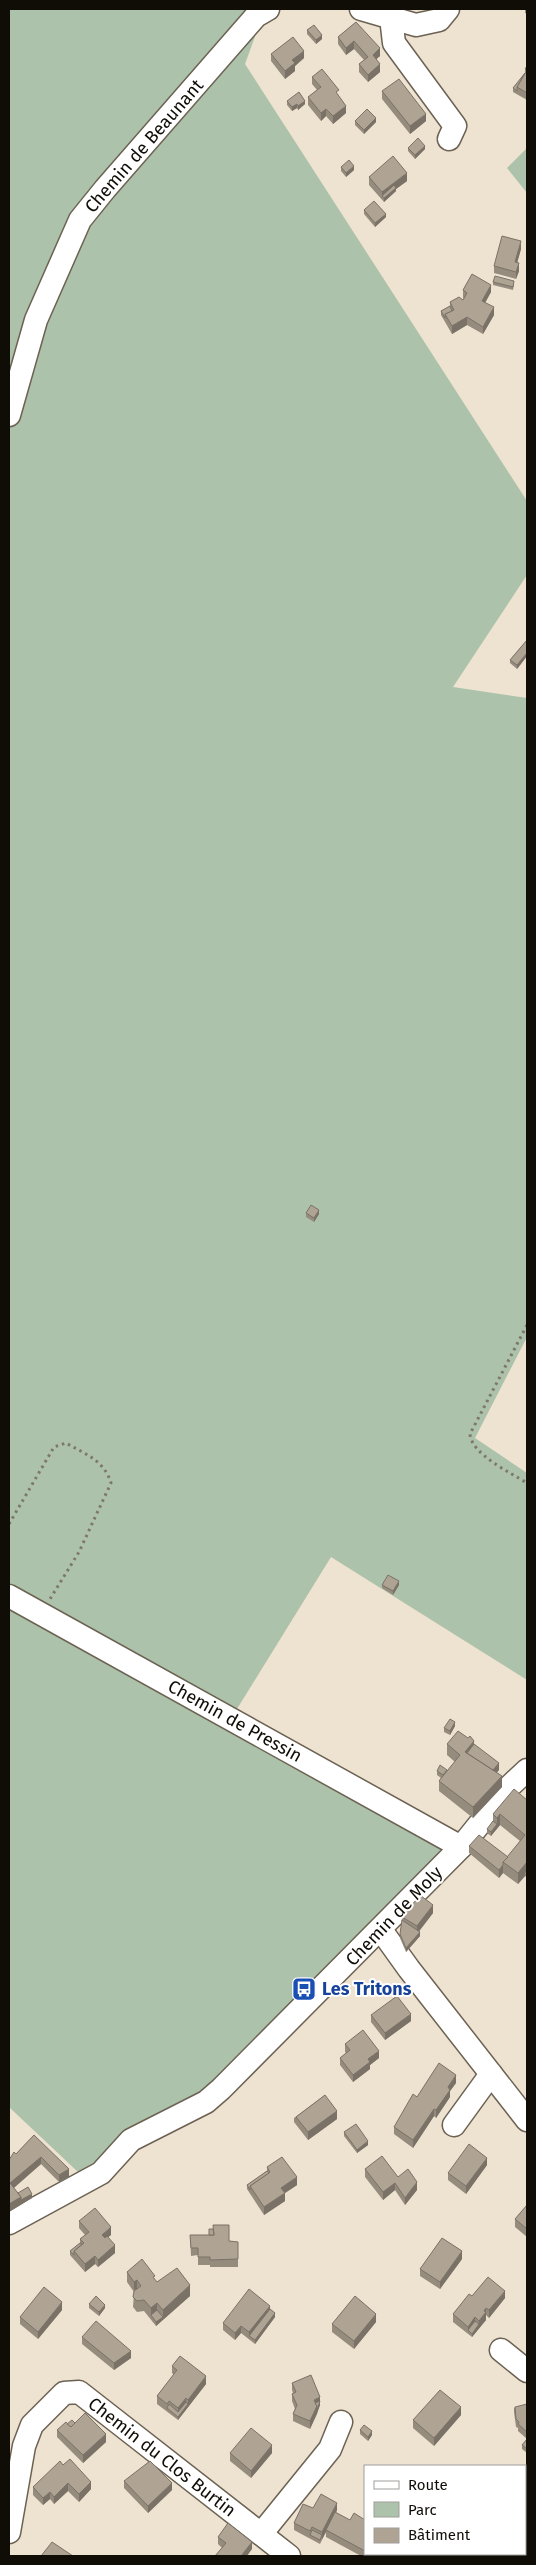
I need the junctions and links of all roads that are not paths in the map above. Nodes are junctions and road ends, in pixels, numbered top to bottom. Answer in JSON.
{"nodes":[{"id":1,"x":268,"y":9,"type":"edge"},
{"id":2,"x":361,"y":9,"type":"edge"},
{"id":3,"x":448,"y":9,"type":"edge"},
{"id":4,"x":391,"y":18,"type":"junction"},
{"id":5,"x":449,"y":139,"type":"dead end"},
{"id":6,"x":9,"y":415,"type":"edge"},
{"id":7,"x":9,"y":1596,"type":"edge"},
{"id":8,"x":527,"y":1770,"type":"edge"},
{"id":9,"x":461,"y":1847,"type":"junction"},
{"id":10,"x":381,"y":1930,"type":"junction"},
{"id":11,"x":491,"y":2074,"type":"junction"},
{"id":12,"x":527,"y":2120,"type":"edge"},
{"id":13,"x":454,"y":2125,"type":"dead end"},
{"id":14,"x":9,"y":2223,"type":"edge"},
{"id":15,"x":501,"y":2350,"type":"dead end"},
{"id":16,"x":527,"y":2371,"type":"edge"},
{"id":17,"x":341,"y":2422,"type":"dead end"},
{"id":18,"x":9,"y":2532,"type":"edge"},
{"id":19,"x":261,"y":2534,"type":"junction"},
{"id":20,"x":282,"y":2554,"type":"edge"}],
"edges":[{"from":1,"to":6,"type":"street","name":"Chemin de Beaunant"},
{"from":2,"to":4,"type":"street"},
{"from":3,"to":4,"type":"street"},
{"from":4,"to":5,"type":"street"},
{"from":7,"to":9,"type":"street","name":"Chemin de Pressin"},
{"from":8,"to":9,"type":"street","name":"Chemin de Moly"},
{"from":9,"to":10,"type":"street","name":"Chemin de Moly"},
{"from":10,"to":11,"type":"street"},
{"from":10,"to":14,"type":"street","name":"Chemin de Moly"},
{"from":11,"to":12,"type":"street"},
{"from":11,"to":13,"type":"street"},
{"from":15,"to":16,"type":"street"},
{"from":17,"to":19,"type":"street"},
{"from":18,"to":19,"type":"street","name":"Chemin du Clos Burtin"},
{"from":19,"to":20,"type":"street","name":"Chemin du Clos Burtin"}]}
